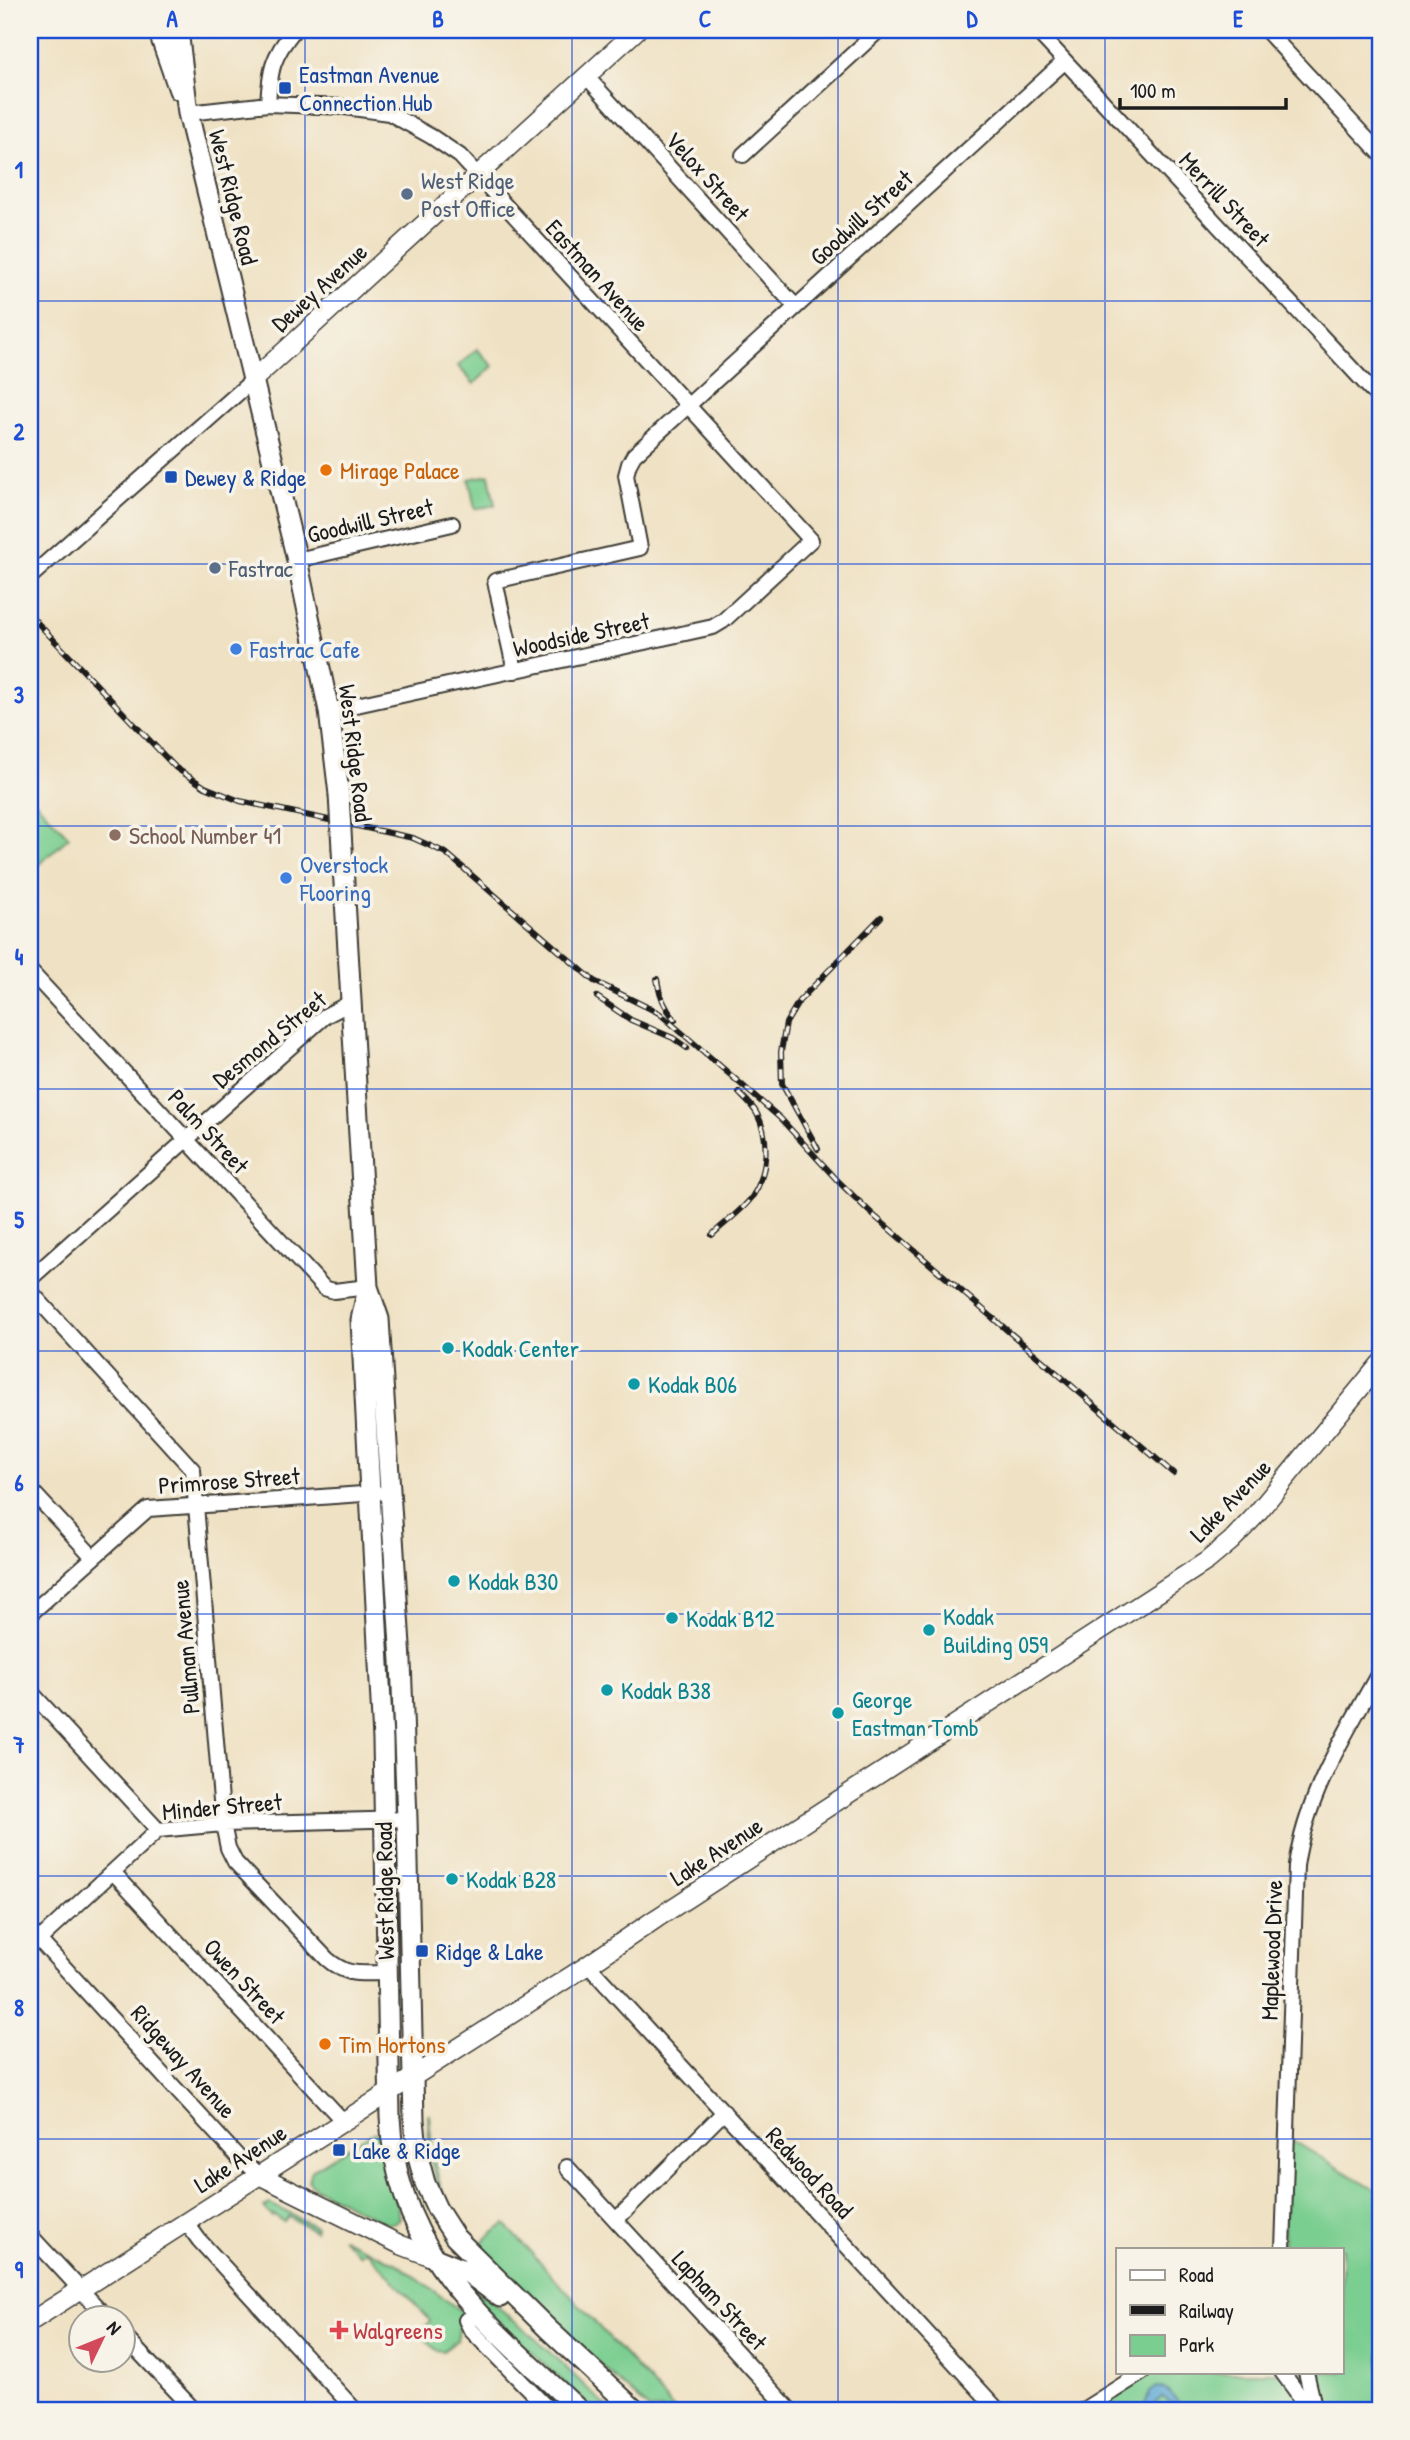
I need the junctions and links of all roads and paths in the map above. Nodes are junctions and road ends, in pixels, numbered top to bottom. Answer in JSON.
{"nodes":[{"id":1,"x":158,"y":30,"type":"edge"},
{"id":2,"x":178,"y":30,"type":"edge"},
{"id":3,"x":294,"y":30,"type":"edge"},
{"id":4,"x":637,"y":30,"type":"edge"},
{"id":5,"x":878,"y":30,"type":"edge"},
{"id":6,"x":1036,"y":30,"type":"edge"},
{"id":7,"x":1266,"y":30,"type":"edge"},
{"id":8,"x":1065,"y":61,"type":"junction"},
{"id":9,"x":586,"y":76,"type":"junction"},
{"id":10,"x":268,"y":104,"type":"junction"},
{"id":11,"x":188,"y":113,"type":"junction"},
{"id":12,"x":1380,"y":153,"type":"edge"},
{"id":13,"x":743,"y":155,"type":"dead end"},
{"id":14,"x":477,"y":176,"type":"junction"},
{"id":15,"x":796,"y":307,"type":"junction"},
{"id":16,"x":254,"y":379,"type":"junction"},
{"id":17,"x":1380,"y":399,"type":"edge"},
{"id":18,"x":687,"y":406,"type":"junction"},
{"id":19,"x":452,"y":524,"type":"dead end"},
{"id":20,"x":811,"y":540,"type":"joint"},
{"id":21,"x":297,"y":560,"type":"junction"},
{"id":22,"x":32,"y":575,"type":"edge"},
{"id":23,"x":515,"y":671,"type":"junction"},
{"id":24,"x":329,"y":711,"type":"junction"},
{"id":25,"x":30,"y":971,"type":"edge"},
{"id":26,"x":351,"y":1003,"type":"junction"},
{"id":27,"x":185,"y":1139,"type":"junction"},
{"id":28,"x":30,"y":1279,"type":"edge"},
{"id":29,"x":368,"y":1287,"type":"junction"},
{"id":30,"x":30,"y":1291,"type":"edge"},
{"id":31,"x":1380,"y":1364,"type":"edge"},
{"id":32,"x":30,"y":1489,"type":"edge"},
{"id":33,"x":379,"y":1493,"type":"junction"},
{"id":34,"x":196,"y":1505,"type":"junction"},
{"id":35,"x":93,"y":1557,"type":"junction"},
{"id":36,"x":30,"y":1614,"type":"edge"},
{"id":37,"x":1380,"y":1671,"type":"edge"},
{"id":38,"x":30,"y":1691,"type":"edge"},
{"id":39,"x":384,"y":1819,"type":"junction"},
{"id":40,"x":407,"y":1819,"type":"junction"},
{"id":41,"x":223,"y":1824,"type":"junction"},
{"id":42,"x":158,"y":1830,"type":"junction"},
{"id":43,"x":113,"y":1872,"type":"junction"},
{"id":44,"x":34,"y":1935,"type":"edge"},
{"id":45,"x":588,"y":1965,"type":"junction"},
{"id":46,"x":386,"y":1973,"type":"junction"},
{"id":47,"x":413,"y":2077,"type":"junction"},
{"id":48,"x":389,"y":2092,"type":"junction"},
{"id":49,"x":724,"y":2112,"type":"junction"},
{"id":50,"x":343,"y":2121,"type":"junction"},
{"id":51,"x":567,"y":2167,"type":"dead end"},
{"id":52,"x":259,"y":2175,"type":"junction"},
{"id":53,"x":616,"y":2221,"type":"junction"},
{"id":54,"x":186,"y":2222,"type":"junction"},
{"id":55,"x":30,"y":2235,"type":"edge"},
{"id":56,"x":1283,"y":2248,"type":"edge"},
{"id":57,"x":432,"y":2257,"type":"junction"},
{"id":58,"x":80,"y":2289,"type":"junction"},
{"id":59,"x":458,"y":2293,"type":"junction"},
{"id":60,"x":94,"y":2304,"type":"edge"},
{"id":61,"x":467,"y":2320,"type":"joint"},
{"id":62,"x":30,"y":2322,"type":"edge"},
{"id":63,"x":136,"y":2349,"type":"edge"},
{"id":64,"x":578,"y":2358,"type":"junction"},
{"id":65,"x":1140,"y":2374,"type":"edge"},
{"id":66,"x":1284,"y":2374,"type":"edge"},
{"id":67,"x":1306,"y":2374,"type":"edge"},
{"id":68,"x":194,"y":2410,"type":"edge"},
{"id":69,"x":355,"y":2410,"type":"edge"},
{"id":70,"x":549,"y":2410,"type":"edge"},
{"id":71,"x":579,"y":2410,"type":"edge"},
{"id":72,"x":635,"y":2410,"type":"edge"},
{"id":73,"x":790,"y":2410,"type":"edge"},
{"id":74,"x":998,"y":2410,"type":"edge"},
{"id":75,"x":1083,"y":2410,"type":"edge"},
{"id":76,"x":1306,"y":2410,"type":"edge"},
{"id":77,"x":1315,"y":2410,"type":"edge"}],
"edges":[{"from":1,"to":11,"type":"highway","name":"West Ridge Road"},
{"from":2,"to":11,"type":"highway","name":"West Ridge Road"},
{"from":3,"to":10,"type":"street"},
{"from":4,"to":9,"type":"main road","name":"Dewey Avenue"},
{"from":5,"to":13,"type":"street"},
{"from":6,"to":8,"type":"street","name":"Merrill Street"},
{"from":7,"to":12,"type":"street"},
{"from":8,"to":15,"type":"street","name":"Goodwill Street"},
{"from":8,"to":17,"type":"street","name":"Merrill Street"},
{"from":9,"to":14,"type":"main road","name":"Dewey Avenue"},
{"from":9,"to":15,"type":"street","name":"Velox Street"},
{"from":10,"to":11,"type":"street","name":"Eastman Avenue"},
{"from":10,"to":14,"type":"street","name":"Eastman Avenue"},
{"from":11,"to":16,"type":"highway","name":"West Ridge Road"},
{"from":14,"to":16,"type":"main road","name":"Dewey Avenue"},
{"from":14,"to":18,"type":"street","name":"Eastman Avenue"},
{"from":15,"to":18,"type":"street","name":"Goodwill Street"},
{"from":16,"to":21,"type":"highway","name":"West Ridge Road"},
{"from":16,"to":22,"type":"street","name":"Dewey Avenue"},
{"from":18,"to":20,"type":"street","name":"Eastman Avenue"},
{"from":18,"to":23,"type":"street","name":"Goodwill Street"},
{"from":19,"to":21,"type":"street","name":"Goodwill Street"},
{"from":20,"to":23,"type":"street","name":"Woodside Street"},
{"from":21,"to":24,"type":"highway","name":"West Ridge Road"},
{"from":23,"to":24,"type":"street","name":"Woodside Street"},
{"from":24,"to":26,"type":"highway","name":"West Ridge Road","bridge":true},
{"from":25,"to":27,"type":"street","name":"Palm Street"},
{"from":26,"to":27,"type":"street","name":"Desmond Street"},
{"from":26,"to":29,"type":"highway","name":"West Ridge Road"},
{"from":27,"to":28,"type":"street","name":"Desmond Street"},
{"from":27,"to":29,"type":"street","name":"Palm Street"},
{"from":29,"to":33,"type":"highway","name":"West Ridge Road"},
{"from":30,"to":34,"type":"street","name":"Pullman Avenue"},
{"from":31,"to":45,"type":"main road","name":"Lake Avenue"},
{"from":32,"to":35,"type":"street"},
{"from":33,"to":34,"type":"street","name":"Primrose Street"},
{"from":33,"to":39,"type":"highway","name":"West Ridge Road"},
{"from":33,"to":40,"type":"highway","name":"West Ridge Road"},
{"from":34,"to":35,"type":"street","name":"Primrose Street"},
{"from":34,"to":41,"type":"street","name":"Pullman Avenue"},
{"from":35,"to":36,"type":"street","name":"Primrose Street"},
{"from":37,"to":56,"type":"street","name":"Maplewood Drive"},
{"from":38,"to":42,"type":"street"},
{"from":39,"to":40,"type":"street","name":"Minder Street"},
{"from":39,"to":41,"type":"street","name":"Minder Street"},
{"from":39,"to":46,"type":"highway","name":"West Ridge Road"},
{"from":40,"to":47,"type":"highway","name":"West Ridge Road"},
{"from":41,"to":42,"type":"street","name":"Minder Street"},
{"from":41,"to":46,"type":"street","name":"Pullman Avenue"},
{"from":42,"to":43,"type":"street","name":"Minder Street"},
{"from":43,"to":44,"type":"street","name":"Minder Street"},
{"from":43,"to":50,"type":"street","name":"Owen Street"},
{"from":44,"to":52,"type":"street","name":"Ridgeway Avenue"},
{"from":45,"to":47,"type":"main road","name":"Lake Avenue"},
{"from":45,"to":49,"type":"street","name":"Redwood Road"},
{"from":46,"to":48,"type":"highway","name":"West Ridge Road"},
{"from":47,"to":48,"type":"main road","name":"Lake Avenue"},
{"from":47,"to":64,"type":"highway","name":"West Ridge Road"},
{"from":48,"to":50,"type":"main road","name":"Lake Avenue"},
{"from":48,"to":57,"type":"highway","name":"West Ridge Road"},
{"from":49,"to":53,"type":"street"},
{"from":49,"to":74,"type":"street","name":"Redwood Road"},
{"from":50,"to":52,"type":"main road","name":"Lake Avenue"},
{"from":51,"to":53,"type":"street","name":"Lapham Street"},
{"from":52,"to":54,"type":"main road","name":"Lake Avenue"},
{"from":52,"to":57,"type":"main road","name":"Ridgeway Avenue"},
{"from":53,"to":73,"type":"street","name":"Lapham Street"},
{"from":54,"to":58,"type":"main road","name":"Lake Avenue"},
{"from":54,"to":69,"type":"street"},
{"from":55,"to":58,"type":"street"},
{"from":57,"to":59,"type":"highway","name":"West Ridge Road"},
{"from":57,"to":64,"type":"highway"},
{"from":58,"to":60,"type":"street"},
{"from":58,"to":62,"type":"main road","name":"Lake Avenue"},
{"from":59,"to":61,"type":"highway"},
{"from":59,"to":71,"type":"highway","name":"West Ridge Road"},
{"from":61,"to":70,"type":"street"},
{"from":63,"to":68,"type":"street"},
{"from":64,"to":72,"type":"highway","name":"West Ridge Road"},
{"from":65,"to":75,"type":"street"},
{"from":66,"to":76,"type":"street"},
{"from":67,"to":77,"type":"street"}]}
